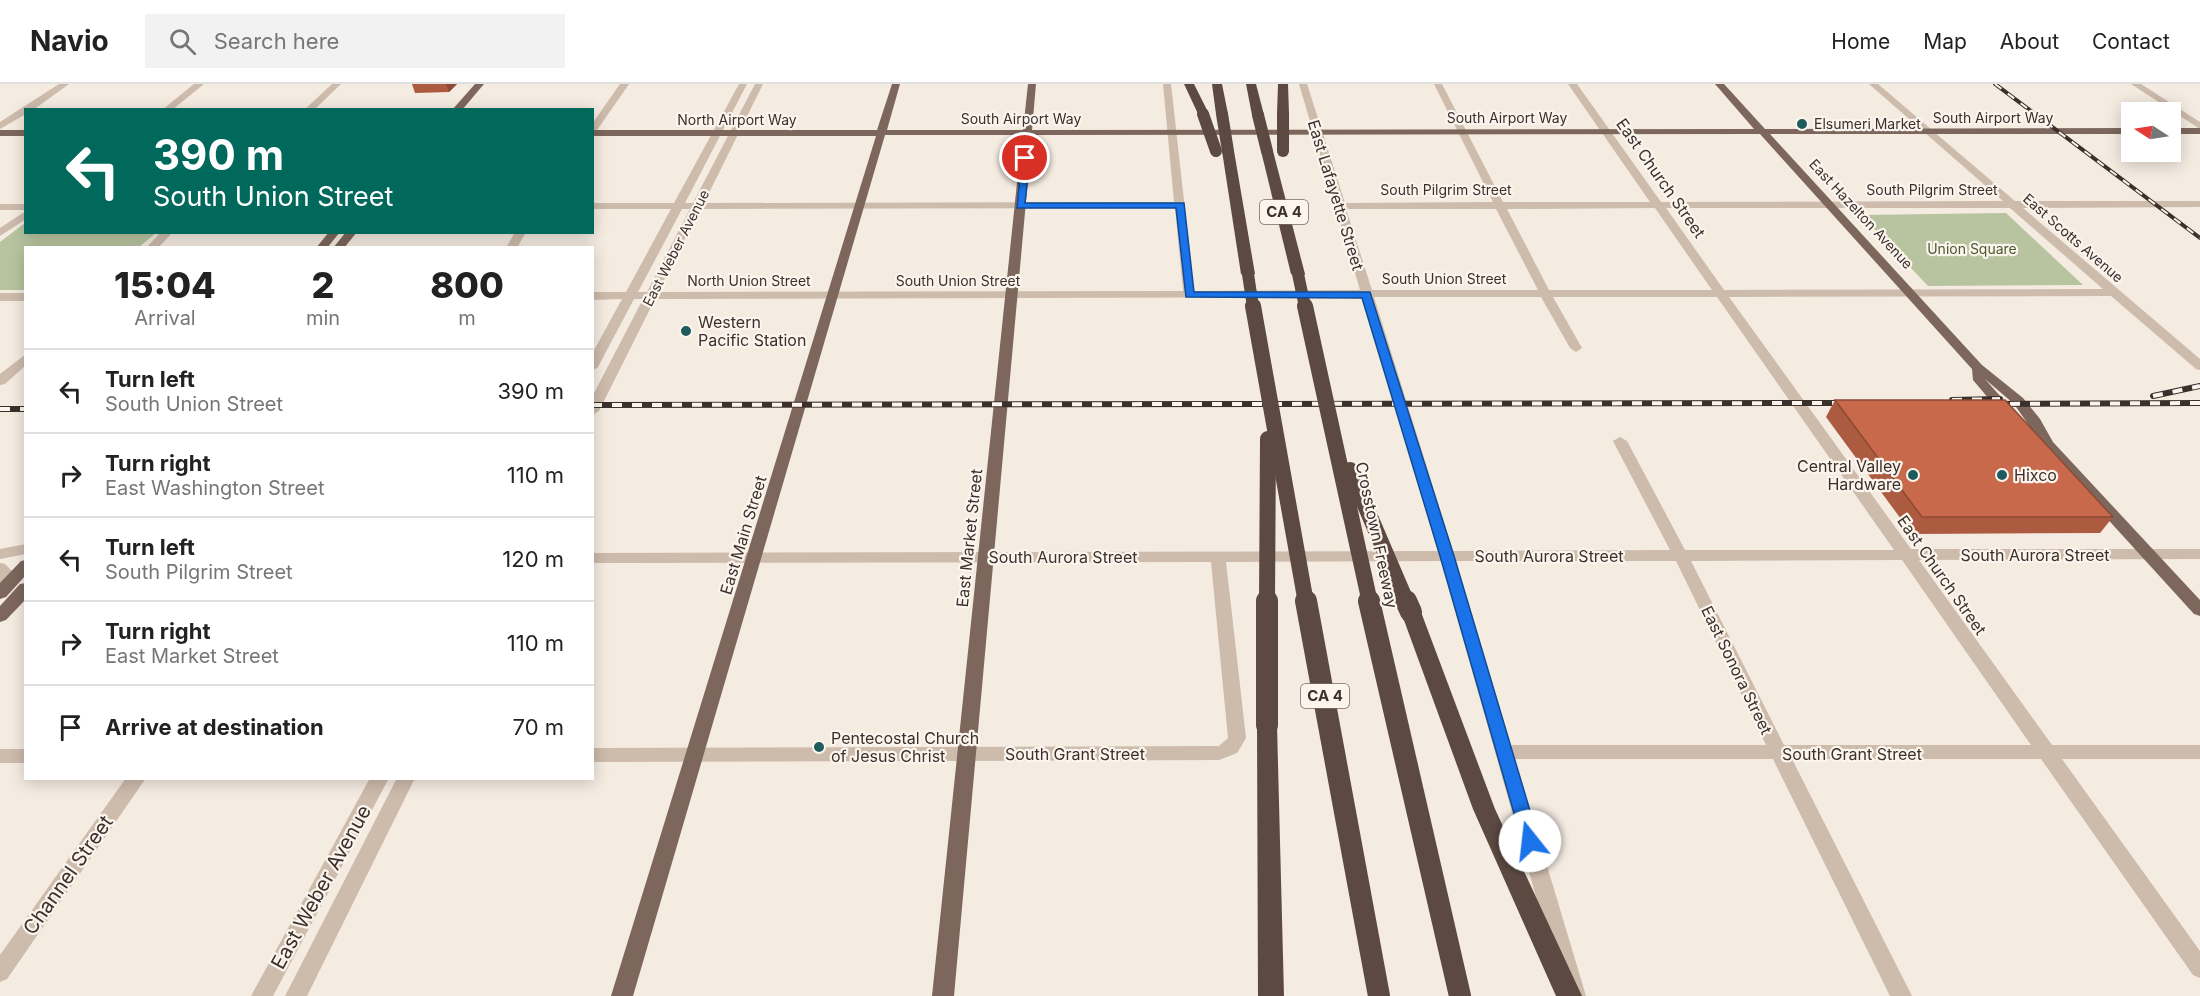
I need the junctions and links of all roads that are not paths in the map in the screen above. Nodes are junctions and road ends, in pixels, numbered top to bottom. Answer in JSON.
{"nodes":[{"id":1,"x":65,"y":84,"type":"edge"},
{"id":2,"x":200,"y":84,"type":"edge"},
{"id":3,"x":337,"y":84,"type":"edge"},
{"id":4,"x":480,"y":84,"type":"edge"},
{"id":5,"x":626,"y":84,"type":"edge"},
{"id":6,"x":743,"y":84,"type":"edge"},
{"id":7,"x":759,"y":84,"type":"edge"},
{"id":8,"x":896,"y":84,"type":"edge"},
{"id":9,"x":1032,"y":84,"type":"edge"},
{"id":10,"x":1167,"y":84,"type":"edge"},
{"id":11,"x":1189,"y":84,"type":"edge"},
{"id":12,"x":1217,"y":84,"type":"edge"},
{"id":13,"x":1251,"y":84,"type":"edge"},
{"id":14,"x":1283,"y":84,"type":"edge"},
{"id":15,"x":1303,"y":84,"type":"edge"},
{"id":16,"x":1438,"y":84,"type":"edge"},
{"id":17,"x":1572,"y":84,"type":"edge"},
{"id":18,"x":1719,"y":84,"type":"edge"},
{"id":19,"x":1873,"y":84,"type":"edge"},
{"id":20,"x":2135,"y":84,"type":"edge"},
{"id":21,"x":29,"y":108,"type":"edge"},
{"id":22,"x":169,"y":108,"type":"edge"},
{"id":23,"x":310,"y":108,"type":"edge"},
{"id":24,"x":458,"y":108,"type":"edge"},
{"id":25,"x":24,"y":111,"type":"edge"},
{"id":26,"x":0,"y":126,"type":"edge"},
{"id":27,"x":594,"y":129,"type":"edge"},
{"id":28,"x":2200,"y":129,"type":"edge"},
{"id":29,"x":2181,"y":130,"type":"edge"},
{"id":30,"x":1606,"y":131,"type":"junction"},
{"id":31,"x":1762,"y":131,"type":"junction"},
{"id":32,"x":1927,"y":131,"type":"junction"},
{"id":33,"x":2121,"y":131,"type":"edge"},
{"id":34,"x":594,"y":132,"type":"edge"},
{"id":35,"x":882,"y":132,"type":"junction"},
{"id":36,"x":1027,"y":132,"type":"junction"},
{"id":37,"x":1173,"y":132,"type":"junction"},
{"id":38,"x":1317,"y":132,"type":"junction"},
{"id":39,"x":1462,"y":132,"type":"junction"},
{"id":40,"x":0,"y":133,"type":"edge"},
{"id":41,"x":24,"y":133,"type":"edge"},
{"id":42,"x":735,"y":133,"type":"junction"},
{"id":43,"x":716,"y":134,"type":"junction"},
{"id":44,"x":1222,"y":151,"type":"junction"},
{"id":45,"x":2012,"y":204,"type":"junction"},
{"id":46,"x":2200,"y":204,"type":"edge"},
{"id":47,"x":1180,"y":205,"type":"junction"},
{"id":48,"x":1500,"y":205,"type":"junction"},
{"id":49,"x":1658,"y":205,"type":"junction"},
{"id":50,"x":1830,"y":205,"type":"junction"},
{"id":51,"x":594,"y":206,"type":"edge"},
{"id":52,"x":679,"y":206,"type":"junction"},
{"id":53,"x":697,"y":206,"type":"junction"},
{"id":54,"x":860,"y":206,"type":"junction"},
{"id":55,"x":1020,"y":206,"type":"junction"},
{"id":56,"x":1340,"y":206,"type":"junction"},
{"id":57,"x":0,"y":207,"type":"edge"},
{"id":58,"x":24,"y":207,"type":"edge"},
{"id":59,"x":1283,"y":209,"type":"junction"},
{"id":60,"x":24,"y":215,"type":"edge"},
{"id":61,"x":0,"y":233,"type":"edge"},
{"id":62,"x":166,"y":234,"type":"edge"},
{"id":63,"x":333,"y":234,"type":"edge"},
{"id":64,"x":350,"y":234,"type":"edge"},
{"id":65,"x":153,"y":246,"type":"edge"},
{"id":66,"x":323,"y":246,"type":"edge"},
{"id":67,"x":340,"y":246,"type":"edge"},
{"id":68,"x":2113,"y":292,"type":"junction"},
{"id":69,"x":1910,"y":293,"type":"junction"},
{"id":70,"x":1366,"y":294,"type":"junction"},
{"id":71,"x":1190,"y":295,"type":"junction"},
{"id":72,"x":1546,"y":295,"type":"junction"},
{"id":73,"x":1721,"y":295,"type":"junction"},
{"id":74,"x":594,"y":296,"type":"edge"},
{"id":75,"x":631,"y":296,"type":"junction"},
{"id":76,"x":652,"y":296,"type":"junction"},
{"id":77,"x":833,"y":296,"type":"junction"},
{"id":78,"x":1011,"y":296,"type":"junction"},
{"id":79,"x":0,"y":297,"type":"edge"},
{"id":80,"x":24,"y":297,"type":"edge"},
{"id":81,"x":1576,"y":348,"type":"dead end"},
{"id":82,"x":24,"y":360,"type":"edge"},
{"id":83,"x":594,"y":363,"type":"edge"},
{"id":84,"x":2200,"y":366,"type":"edge"},
{"id":85,"x":1978,"y":368,"type":"junction"},
{"id":86,"x":0,"y":381,"type":"edge"},
{"id":87,"x":1268,"y":397,"type":"junction"},
{"id":88,"x":594,"y":407,"type":"edge"},
{"id":89,"x":1333,"y":429,"type":"junction"},
{"id":90,"x":1620,"y":441,"type":"dead end"},
{"id":91,"x":2047,"y":444,"type":"junction"},
{"id":92,"x":24,"y":549,"type":"edge"},
{"id":93,"x":0,"y":554,"type":"edge"},
{"id":94,"x":1906,"y":555,"type":"junction"},
{"id":95,"x":2149,"y":555,"type":"junction"},
{"id":96,"x":2200,"y":555,"type":"edge"},
{"id":97,"x":1447,"y":556,"type":"junction"},
{"id":98,"x":1681,"y":556,"type":"junction"},
{"id":99,"x":986,"y":557,"type":"junction"},
{"id":100,"x":1218,"y":557,"type":"junction"},
{"id":101,"x":594,"y":558,"type":"edge"},
{"id":102,"x":754,"y":558,"type":"junction"},
{"id":103,"x":24,"y":567,"type":"edge"},
{"id":104,"x":0,"y":568,"type":"edge"},
{"id":105,"x":4,"y":588,"type":"edge"},
{"id":106,"x":24,"y":590,"type":"edge"},
{"id":107,"x":2200,"y":610,"type":"edge"},
{"id":108,"x":0,"y":616,"type":"edge"},
{"id":109,"x":1504,"y":752,"type":"junction"},
{"id":110,"x":2046,"y":752,"type":"junction"},
{"id":111,"x":2200,"y":752,"type":"edge"},
{"id":112,"x":696,"y":754,"type":"junction"},
{"id":113,"x":966,"y":754,"type":"junction"},
{"id":114,"x":1779,"y":754,"type":"junction"},
{"id":115,"x":594,"y":755,"type":"edge"},
{"id":116,"x":0,"y":756,"type":"edge"},
{"id":117,"x":24,"y":756,"type":"edge"},
{"id":118,"x":136,"y":780,"type":"edge"},
{"id":119,"x":379,"y":780,"type":"edge"},
{"id":120,"x":405,"y":780,"type":"edge"},
{"id":121,"x":2200,"y":968,"type":"edge"},
{"id":122,"x":0,"y":972,"type":"edge"},
{"id":123,"x":262,"y":996,"type":"edge"},
{"id":124,"x":296,"y":996,"type":"edge"},
{"id":125,"x":622,"y":996,"type":"edge"},
{"id":126,"x":943,"y":996,"type":"edge"},
{"id":127,"x":1271,"y":996,"type":"edge"},
{"id":128,"x":1379,"y":996,"type":"edge"},
{"id":129,"x":1460,"y":996,"type":"edge"},
{"id":130,"x":1569,"y":996,"type":"edge"},
{"id":131,"x":1575,"y":996,"type":"edge"},
{"id":132,"x":1901,"y":996,"type":"edge"}],
"edges":[{"from":1,"to":21,"type":"street"},
{"from":2,"to":22,"type":"street"},
{"from":3,"to":23,"type":"street"},
{"from":4,"to":24,"type":"main road"},
{"from":5,"to":27,"type":"street"},
{"from":6,"to":43,"type":"street","name":"East Weber Avenue"},
{"from":7,"to":42,"type":"street","name":"East Weber Avenue"},
{"from":8,"to":35,"type":"main road","name":"East Main Street"},
{"from":9,"to":36,"type":"main road","name":"East Market Street"},
{"from":10,"to":37,"type":"street"},
{"from":11,"to":44,"type":"highway","bridge":true},
{"from":12,"to":44,"type":"highway","bridge":true},
{"from":13,"to":59,"type":"highway","name":"Crosstown Freeway","number":"CA 4","bridge":true},
{"from":14,"to":59,"type":"highway","bridge":true},
{"from":15,"to":38,"type":"street","name":"East Lafayette Street"},
{"from":16,"to":39,"type":"street"},
{"from":17,"to":30,"type":"street","name":"East Church Street"},
{"from":18,"to":31,"type":"main road","name":"East Hazelton Avenue"},
{"from":19,"to":32,"type":"street","name":"East Scotts Avenue"},
{"from":20,"to":28,"type":"street"},
{"from":25,"to":26,"type":"street"},
{"from":28,"to":29,"type":"main road"},
{"from":30,"to":31,"type":"main road","name":"South Airport Way"},
{"from":30,"to":39,"type":"main road","name":"South Airport Way"},
{"from":30,"to":49,"type":"street","name":"East Church Street"},
{"from":31,"to":32,"type":"main road","name":"South Airport Way"},
{"from":31,"to":50,"type":"main road","name":"East Hazelton Avenue"},
{"from":32,"to":33,"type":"main road","name":"South Airport Way"},
{"from":32,"to":45,"type":"street","name":"East Scotts Avenue"},
{"from":34,"to":43,"type":"main road","name":"North Airport Way"},
{"from":35,"to":36,"type":"main road","name":"South Airport Way"},
{"from":35,"to":42,"type":"main road","name":"North Airport Way"},
{"from":35,"to":54,"type":"main road","name":"East Main Street"},
{"from":36,"to":37,"type":"main road","name":"South Airport Way"},
{"from":36,"to":55,"type":"main road","name":"East Market Street"},
{"from":37,"to":38,"type":"main road","name":"South Airport Way"},
{"from":37,"to":47,"type":"street"},
{"from":38,"to":39,"type":"main road","name":"South Airport Way"},
{"from":38,"to":56,"type":"street","name":"East Lafayette Street"},
{"from":39,"to":48,"type":"street"},
{"from":40,"to":41,"type":"main road"},
{"from":42,"to":43,"type":"main road","name":"North Airport Way"},
{"from":42,"to":53,"type":"street","name":"East Weber Avenue"},
{"from":43,"to":52,"type":"street","name":"East Weber Avenue"},
{"from":44,"to":87,"type":"highway","number":"CA 4","bridge":true},
{"from":45,"to":46,"type":"street","name":"South Pilgrim Street"},
{"from":45,"to":50,"type":"street","name":"South Pilgrim Street"},
{"from":45,"to":68,"type":"street","name":"East Scotts Avenue"},
{"from":47,"to":55,"type":"street"},
{"from":47,"to":71,"type":"street"},
{"from":48,"to":49,"type":"street","name":"South Pilgrim Street"},
{"from":48,"to":56,"type":"street","name":"South Pilgrim Street"},
{"from":48,"to":72,"type":"street"},
{"from":49,"to":50,"type":"street","name":"South Pilgrim Street"},
{"from":49,"to":73,"type":"street","name":"East Church Street"},
{"from":50,"to":69,"type":"main road","name":"East Hazelton Avenue"},
{"from":51,"to":52,"type":"street"},
{"from":52,"to":53,"type":"street"},
{"from":52,"to":75,"type":"street","name":"East Weber Avenue"},
{"from":53,"to":54,"type":"street"},
{"from":53,"to":76,"type":"street","name":"East Weber Avenue"},
{"from":54,"to":55,"type":"street"},
{"from":54,"to":77,"type":"main road","name":"East Main Street"},
{"from":55,"to":78,"type":"main road","name":"East Market Street"},
{"from":56,"to":70,"type":"street","name":"East Lafayette Street"},
{"from":57,"to":58,"type":"street"},
{"from":59,"to":89,"type":"highway","name":"Crosstown Freeway","number":"CA 4","bridge":true},
{"from":60,"to":61,"type":"street"},
{"from":62,"to":65,"type":"street"},
{"from":63,"to":66,"type":"main road"},
{"from":64,"to":67,"type":"main road"},
{"from":68,"to":69,"type":"street","name":"South Union Street"},
{"from":68,"to":84,"type":"street","name":"East Scotts Avenue"},
{"from":69,"to":73,"type":"street","name":"South Union Street"},
{"from":69,"to":85,"type":"main road","name":"East Hazelton Avenue"},
{"from":70,"to":71,"type":"street","name":"South Union Street"},
{"from":70,"to":72,"type":"street","name":"South Union Street"},
{"from":70,"to":97,"type":"street","name":"East Lafayette Street"},
{"from":71,"to":78,"type":"street","name":"South Union Street"},
{"from":72,"to":73,"type":"street","name":"South Union Street"},
{"from":72,"to":81,"type":"street"},
{"from":73,"to":94,"type":"street","name":"East Church Street"},
{"from":74,"to":75,"type":"street","name":"North Union Street"},
{"from":75,"to":76,"type":"street","name":"North Union Street"},
{"from":75,"to":83,"type":"street","name":"East Weber Avenue"},
{"from":76,"to":77,"type":"street","name":"North Union Street"},
{"from":76,"to":88,"type":"street","name":"East Weber Avenue"},
{"from":77,"to":78,"type":"street","name":"South Union Street"},
{"from":77,"to":102,"type":"main road","name":"East Main Street"},
{"from":78,"to":99,"type":"main road","name":"East Market Street"},
{"from":79,"to":80,"type":"street"},
{"from":82,"to":86,"type":"street"},
{"from":85,"to":91,"type":"main road","name":"East Hazelton Avenue"},
{"from":85,"to":91,"type":"main road","name":"East Hazelton Avenue"},
{"from":87,"to":127,"type":"highway","bridge":true},
{"from":87,"to":128,"type":"highway","number":"CA 4","bridge":true},
{"from":89,"to":129,"type":"highway","name":"Crosstown Freeway","number":"CA 4","bridge":true},
{"from":89,"to":130,"type":"highway","bridge":true},
{"from":90,"to":98,"type":"street","name":"East Sonora Street"},
{"from":91,"to":95,"type":"main road","name":"East Hazelton Avenue"},
{"from":92,"to":93,"type":"street"},
{"from":94,"to":95,"type":"street","name":"South Aurora Street"},
{"from":94,"to":98,"type":"street","name":"South Aurora Street"},
{"from":94,"to":110,"type":"street","name":"East Church Street"},
{"from":95,"to":96,"type":"street","name":"South Aurora Street"},
{"from":95,"to":107,"type":"main road","name":"East Hazelton Avenue"},
{"from":97,"to":98,"type":"street","name":"South Aurora Street"},
{"from":97,"to":100,"type":"street","name":"South Aurora Street"},
{"from":97,"to":109,"type":"street","name":"East Lafayette Street"},
{"from":98,"to":114,"type":"street","name":"East Sonora Street"},
{"from":99,"to":100,"type":"street","name":"South Aurora Street"},
{"from":99,"to":102,"type":"street","name":"South Aurora Street"},
{"from":99,"to":113,"type":"main road","name":"East Market Street"},
{"from":100,"to":113,"type":"street","name":"South Grant Street"},
{"from":101,"to":102,"type":"street","name":"South Aurora Street"},
{"from":102,"to":112,"type":"main road","name":"East Main Street"},
{"from":103,"to":105,"type":"main road"},
{"from":104,"to":105,"type":"street"},
{"from":106,"to":108,"type":"main road"},
{"from":109,"to":114,"type":"street","name":"South Grant Street"},
{"from":109,"to":131,"type":"street","name":"East Lafayette Street"},
{"from":110,"to":111,"type":"street","name":"South Grant Street"},
{"from":110,"to":114,"type":"street","name":"South Grant Street"},
{"from":110,"to":121,"type":"street","name":"East Church Street"},
{"from":112,"to":113,"type":"street","name":"South Grant Street"},
{"from":112,"to":115,"type":"street","name":"South Grant Street"},
{"from":112,"to":125,"type":"main road","name":"East Main Street"},
{"from":113,"to":126,"type":"main road","name":"East Market Street"},
{"from":114,"to":132,"type":"street","name":"East Sonora Street"},
{"from":116,"to":117,"type":"street"},
{"from":118,"to":122,"type":"street","name":"Channel Street"},
{"from":119,"to":123,"type":"street","name":"East Weber Avenue"},
{"from":120,"to":124,"type":"street","name":"East Weber Avenue"}]}
